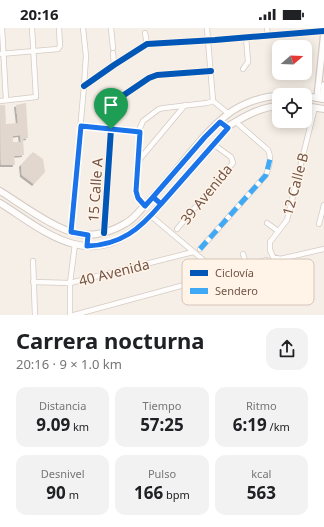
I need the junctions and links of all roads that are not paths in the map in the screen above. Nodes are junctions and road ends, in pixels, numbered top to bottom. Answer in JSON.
{"nodes":[{"id":1,"x":2,"y":28,"type":"edge"},
{"id":2,"x":32,"y":28,"type":"edge"},
{"id":3,"x":59,"y":28,"type":"edge"},
{"id":4,"x":83,"y":28,"type":"edge"},
{"id":5,"x":111,"y":28,"type":"edge"},
{"id":6,"x":207,"y":28,"type":"edge"},
{"id":7,"x":267,"y":28,"type":"edge"},
{"id":8,"x":324,"y":32,"type":"edge"},
{"id":9,"x":146,"y":33,"type":"dead end"},
{"id":10,"x":268,"y":35,"type":"junction"},
{"id":11,"x":246,"y":37,"type":"junction"},
{"id":12,"x":208,"y":40,"type":"junction"},
{"id":13,"x":146,"y":44,"type":"junction"},
{"id":14,"x":34,"y":51,"type":"junction"},
{"id":15,"x":2,"y":54,"type":"edge"},
{"id":16,"x":114,"y":65,"type":"junction"},
{"id":17,"x":243,"y":69,"type":"dead end"},
{"id":18,"x":211,"y":70,"type":"junction"},
{"id":19,"x":324,"y":85,"type":"edge"},
{"id":20,"x":84,"y":86,"type":"junction"},
{"id":21,"x":272,"y":96,"type":"edge"},
{"id":22,"x":321,"y":99,"type":"edge"},
{"id":23,"x":6,"y":100,"type":"junction"},
{"id":24,"x":0,"y":101,"type":"edge"},
{"id":25,"x":213,"y":101,"type":"junction"},
{"id":26,"x":185,"y":105,"type":"junction"},
{"id":27,"x":272,"y":107,"type":"edge"},
{"id":28,"x":312,"y":107,"type":"edge"},
{"id":29,"x":315,"y":108,"type":"junction"},
{"id":30,"x":324,"y":108,"type":"edge"},
{"id":31,"x":229,"y":114,"type":"junction"},
{"id":32,"x":220,"y":122,"type":"junction"},
{"id":33,"x":236,"y":122,"type":"junction"},
{"id":34,"x":81,"y":126,"type":"junction"},
{"id":35,"x":228,"y":128,"type":"junction"},
{"id":36,"x":111,"y":129,"type":"junction"},
{"id":37,"x":140,"y":130,"type":"junction"},
{"id":38,"x":213,"y":144,"type":"junction"},
{"id":39,"x":191,"y":153,"type":"junction"},
{"id":40,"x":138,"y":160,"type":"junction"},
{"id":41,"x":200,"y":160,"type":"junction"},
{"id":42,"x":0,"y":191,"type":"edge"},
{"id":43,"x":153,"y":197,"type":"junction"},
{"id":44,"x":0,"y":203,"type":"edge"},
{"id":45,"x":161,"y":204,"type":"junction"},
{"id":46,"x":324,"y":205,"type":"edge"},
{"id":47,"x":145,"y":206,"type":"junction"},
{"id":48,"x":323,"y":215,"type":"edge"},
{"id":49,"x":151,"y":216,"type":"junction"},
{"id":50,"x":49,"y":221,"type":"junction"},
{"id":51,"x":267,"y":223,"type":"dead end"},
{"id":52,"x":319,"y":224,"type":"dead end"},
{"id":53,"x":177,"y":229,"type":"dead end"},
{"id":54,"x":44,"y":231,"type":"junction"},
{"id":55,"x":71,"y":232,"type":"junction"},
{"id":56,"x":278,"y":232,"type":"junction"},
{"id":57,"x":104,"y":233,"type":"junction"},
{"id":58,"x":88,"y":235,"type":"junction"},
{"id":59,"x":74,"y":244,"type":"junction"},
{"id":60,"x":87,"y":246,"type":"junction"},
{"id":61,"x":200,"y":248,"type":"dead end"},
{"id":62,"x":324,"y":249,"type":"edge"},
{"id":63,"x":193,"y":252,"type":"junction"},
{"id":64,"x":243,"y":254,"type":"dead end"},
{"id":65,"x":201,"y":259,"type":"edge"},
{"id":66,"x":245,"y":259,"type":"edge"},
{"id":67,"x":33,"y":261,"type":"dead end"},
{"id":68,"x":33,"y":282,"type":"junction"},
{"id":69,"x":70,"y":283,"type":"junction"},
{"id":70,"x":182,"y":286,"type":"edge"},
{"id":71,"x":35,"y":315,"type":"edge"},
{"id":72,"x":70,"y":315,"type":"edge"},
{"id":73,"x":74,"y":315,"type":"edge"}],
"edges":[{"from":1,"to":15,"type":"street"},
{"from":2,"to":14,"type":"street"},
{"from":3,"to":14,"type":"street"},
{"from":4,"to":20,"type":"street"},
{"from":5,"to":16,"type":"street"},
{"from":6,"to":12,"type":"street"},
{"from":7,"to":10,"type":"street"},
{"from":8,"to":10,"type":"street"},
{"from":8,"to":22,"type":"street"},
{"from":9,"to":13,"type":"street"},
{"from":10,"to":11,"type":"street"},
{"from":11,"to":12,"type":"street"},
{"from":11,"to":17,"type":"street"},
{"from":12,"to":13,"type":"street"},
{"from":12,"to":18,"type":"street"},
{"from":13,"to":16,"type":"street"},
{"from":14,"to":15,"type":"street"},
{"from":14,"to":23,"type":"street"},
{"from":15,"to":23,"type":"street"},
{"from":16,"to":20,"type":"street"},
{"from":18,"to":25,"type":"street"},
{"from":18,"to":36,"type":"street","name":"15 Calle A"},
{"from":19,"to":22,"type":"street"},
{"from":20,"to":34,"type":"street"},
{"from":21,"to":31,"type":"main road"},
{"from":22,"to":30,"type":"main road"},
{"from":23,"to":24,"type":"street"},
{"from":25,"to":26,"type":"street"},
{"from":25,"to":31,"type":"street"},
{"from":26,"to":37,"type":"street"},
{"from":26,"to":40,"type":"street"},
{"from":27,"to":33,"type":"main road"},
{"from":28,"to":29,"type":"main road"},
{"from":29,"to":30,"type":"main road"},
{"from":29,"to":56,"type":"street","name":"12 Calle B"},
{"from":31,"to":32,"type":"main road"},
{"from":32,"to":35,"type":"main road"},
{"from":32,"to":39,"type":"main road"},
{"from":33,"to":35,"type":"main road"},
{"from":33,"to":61,"type":"street"},
{"from":34,"to":36,"type":"street"},
{"from":34,"to":55,"type":"street"},
{"from":35,"to":38,"type":"main road"},
{"from":36,"to":37,"type":"street"},
{"from":36,"to":57,"type":"street","name":"15 Calle A"},
{"from":37,"to":40,"type":"street"},
{"from":38,"to":41,"type":"main road"},
{"from":38,"to":53,"type":"street","name":"39 Avenida"},
{"from":39,"to":41,"type":"main road"},
{"from":39,"to":43,"type":"main road"},
{"from":40,"to":47,"type":"street"},
{"from":41,"to":45,"type":"main road"},
{"from":42,"to":50,"type":"main road"},
{"from":43,"to":45,"type":"main road"},
{"from":43,"to":47,"type":"main road"},
{"from":44,"to":54,"type":"main road"},
{"from":45,"to":49,"type":"main road"},
{"from":46,"to":48,"type":"street"},
{"from":47,"to":57,"type":"main road"},
{"from":48,"to":52,"type":"street"},
{"from":49,"to":60,"type":"main road"},
{"from":49,"to":63,"type":"street"},
{"from":50,"to":54,"type":"main road"},
{"from":50,"to":55,"type":"main road"},
{"from":51,"to":56,"type":"street"},
{"from":54,"to":59,"type":"main road"},
{"from":55,"to":58,"type":"main road"},
{"from":56,"to":62,"type":"street","name":"12 Calle B"},
{"from":57,"to":58,"type":"main road"},
{"from":58,"to":60,"type":"main road"},
{"from":59,"to":60,"type":"main road"},
{"from":59,"to":69,"type":"street"},
{"from":63,"to":65,"type":"street"},
{"from":63,"to":69,"type":"street","name":"40 Avenida"},
{"from":64,"to":66,"type":"street"},
{"from":67,"to":68,"type":"street"},
{"from":68,"to":69,"type":"street","name":"40 Avenida"},
{"from":68,"to":71,"type":"street"},
{"from":69,"to":72,"type":"street"},
{"from":70,"to":73,"type":"street"}]}
